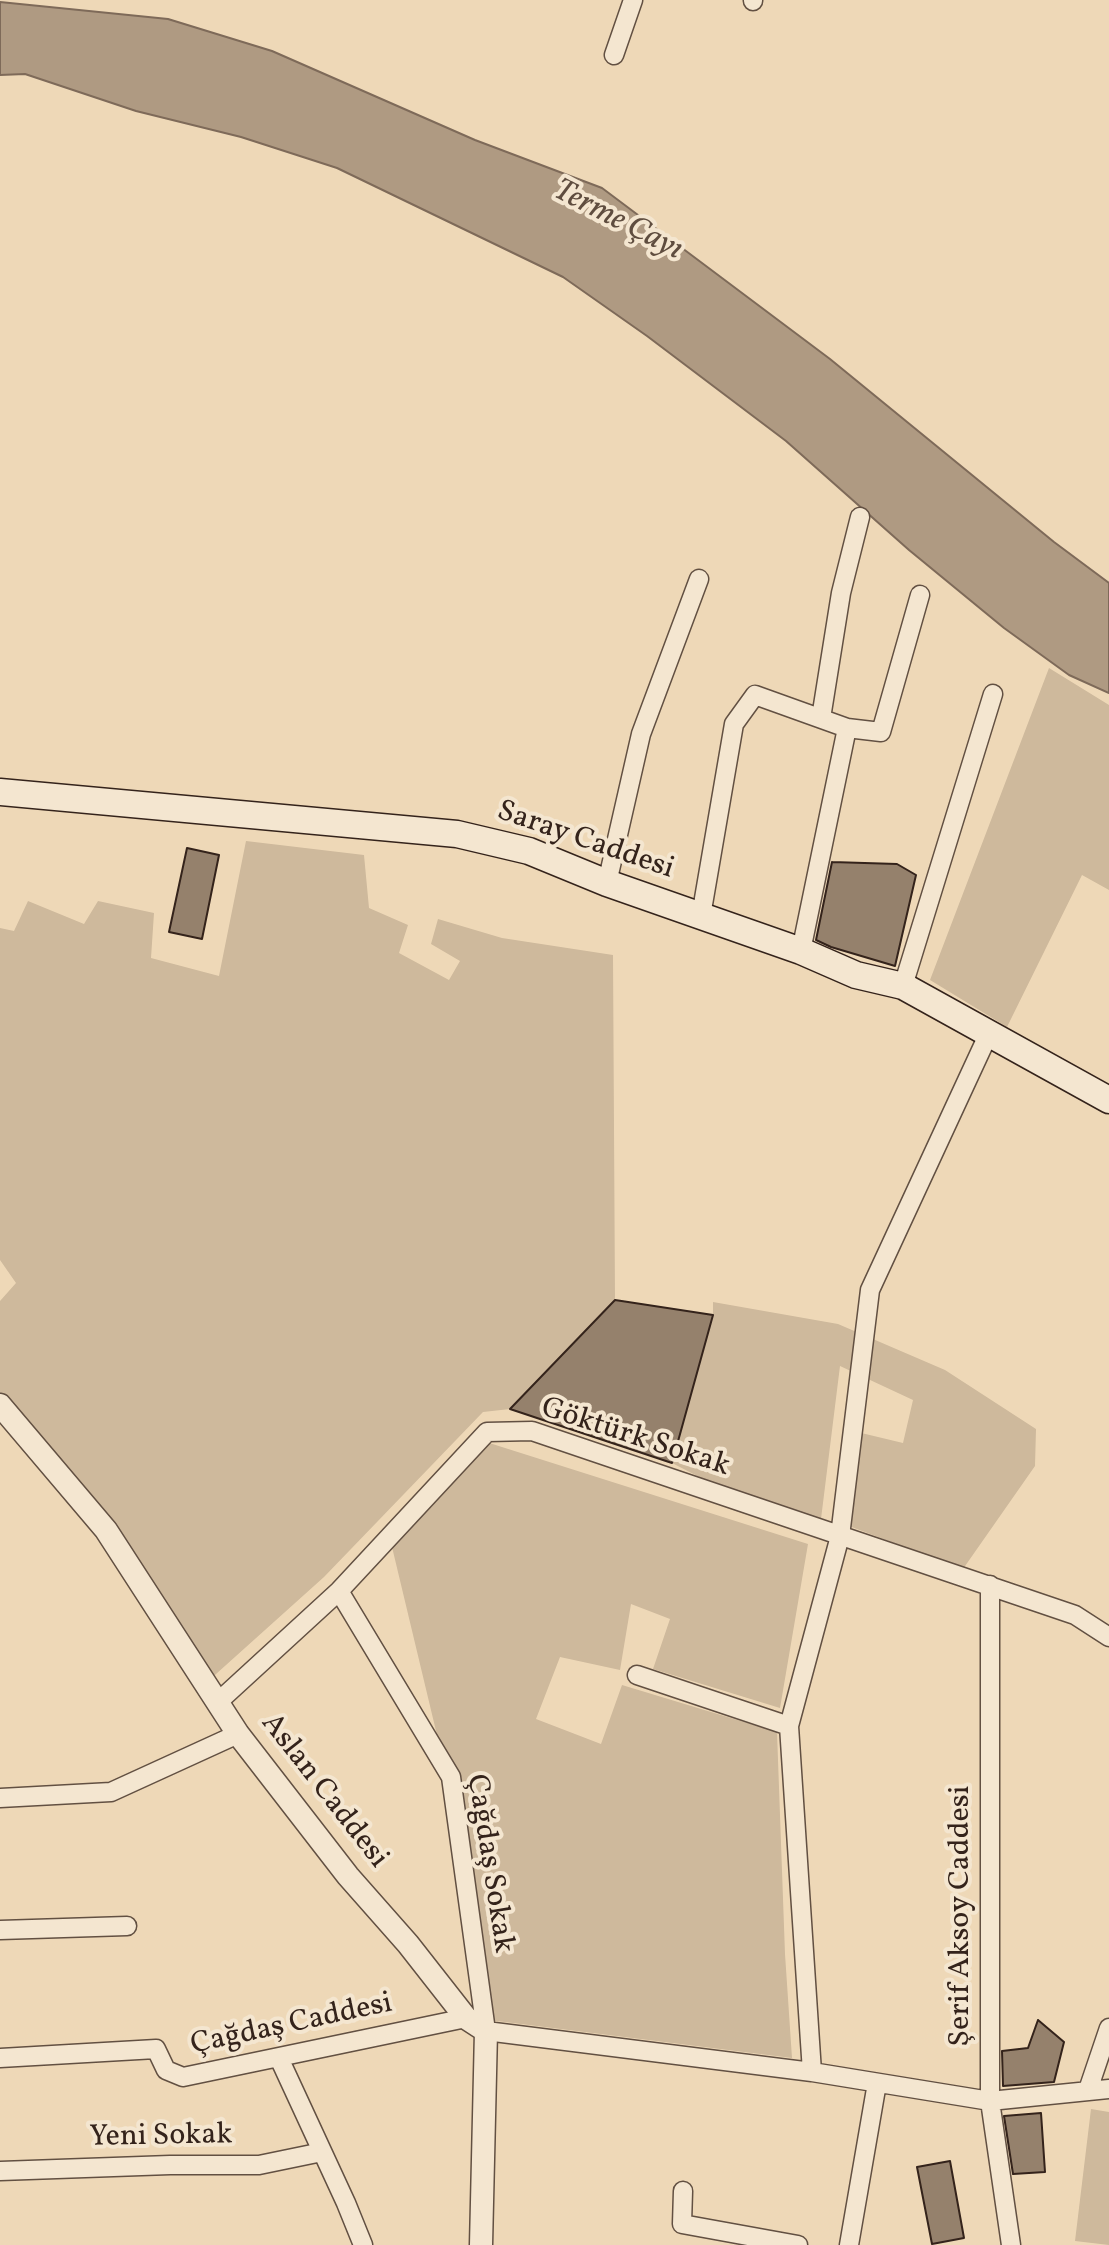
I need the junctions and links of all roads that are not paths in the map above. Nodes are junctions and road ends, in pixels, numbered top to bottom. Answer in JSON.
{"nodes":[{"id":1,"x":633,"y":0,"type":"edge"},
{"id":2,"x":614,"y":55,"type":"dead end"},
{"id":3,"x":860,"y":517,"type":"dead end"},
{"id":4,"x":699,"y":579,"type":"dead end"},
{"id":5,"x":920,"y":595,"type":"dead end"},
{"id":6,"x":993,"y":694,"type":"dead end"},
{"id":7,"x":821,"y":718,"type":"junction"},
{"id":8,"x":847,"y":728,"type":"junction"},
{"id":9,"x":0,"y":792,"type":"edge"},
{"id":10,"x":607,"y":883,"type":"junction"},
{"id":11,"x":701,"y":916,"type":"junction"},
{"id":12,"x":801,"y":951,"type":"junction"},
{"id":13,"x":903,"y":986,"type":"junction"},
{"id":14,"x":989,"y":1033,"type":"junction"},
{"id":15,"x":1109,"y":1100,"type":"edge"},
{"id":16,"x":0,"y":1405,"type":"edge"},
{"id":17,"x":840,"y":1536,"type":"junction"},
{"id":18,"x":990,"y":1585,"type":"junction"},
{"id":19,"x":339,"y":1591,"type":"junction"},
{"id":20,"x":1109,"y":1637,"type":"edge"},
{"id":21,"x":637,"y":1675,"type":"dead end"},
{"id":22,"x":218,"y":1702,"type":"junction"},
{"id":23,"x":789,"y":1726,"type":"junction"},
{"id":24,"x":238,"y":1734,"type":"junction"},
{"id":25,"x":0,"y":1798,"type":"edge"},
{"id":26,"x":127,"y":1926,"type":"dead end"},
{"id":27,"x":0,"y":1930,"type":"edge"},
{"id":28,"x":466,"y":2018,"type":"junction"},
{"id":29,"x":1109,"y":2028,"type":"edge"},
{"id":30,"x":486,"y":2031,"type":"junction"},
{"id":31,"x":0,"y":2058,"type":"edge"},
{"id":32,"x":279,"y":2058,"type":"junction"},
{"id":33,"x":812,"y":2072,"type":"junction"},
{"id":34,"x":877,"y":2083,"type":"junction"},
{"id":35,"x":1109,"y":2089,"type":"edge"},
{"id":36,"x":1088,"y":2090,"type":"junction"},
{"id":37,"x":990,"y":2101,"type":"junction"},
{"id":38,"x":322,"y":2152,"type":"junction"},
{"id":39,"x":0,"y":2171,"type":"edge"},
{"id":40,"x":683,"y":2191,"type":"dead end"},
{"id":41,"x":363,"y":2245,"type":"edge"},
{"id":42,"x":481,"y":2245,"type":"edge"},
{"id":43,"x":798,"y":2245,"type":"edge"},
{"id":44,"x":849,"y":2245,"type":"edge"},
{"id":45,"x":1011,"y":2245,"type":"edge"}],
"edges":[{"from":1,"to":2,"type":"street"},
{"from":3,"to":7,"type":"street"},
{"from":4,"to":10,"type":"street"},
{"from":5,"to":8,"type":"street"},
{"from":6,"to":13,"type":"street"},
{"from":7,"to":8,"type":"street"},
{"from":7,"to":11,"type":"street"},
{"from":8,"to":12,"type":"street"},
{"from":9,"to":10,"type":"main road","name":"Saray Caddesi"},
{"from":10,"to":11,"type":"main road","name":"Saray Caddesi"},
{"from":11,"to":12,"type":"main road","name":"Saray Caddesi"},
{"from":12,"to":13,"type":"main road","name":"Saray Caddesi"},
{"from":13,"to":14,"type":"main road","name":"Saray Caddesi"},
{"from":14,"to":15,"type":"main road","name":"Saray Caddesi"},
{"from":14,"to":17,"type":"street"},
{"from":16,"to":22,"type":"street","name":"Aslan Caddesi"},
{"from":17,"to":18,"type":"street","name":"Göktürk Sokak"},
{"from":17,"to":19,"type":"street","name":"Göktürk Sokak"},
{"from":17,"to":23,"type":"street"},
{"from":18,"to":20,"type":"street","name":"Göktürk Sokak"},
{"from":18,"to":37,"type":"street","name":"Şerif Aksoy Caddesi"},
{"from":19,"to":22,"type":"street","name":"Göktürk Sokak"},
{"from":19,"to":30,"type":"street","name":"Çağdaş Sokak"},
{"from":21,"to":23,"type":"street"},
{"from":22,"to":24,"type":"street","name":"Aslan Caddesi"},
{"from":23,"to":33,"type":"street"},
{"from":24,"to":25,"type":"street"},
{"from":24,"to":28,"type":"street","name":"Aslan Caddesi"},
{"from":26,"to":27,"type":"street"},
{"from":28,"to":30,"type":"street","name":"Aslan Caddesi"},
{"from":28,"to":32,"type":"street","name":"Çağdaş Caddesi"},
{"from":29,"to":36,"type":"street"},
{"from":30,"to":33,"type":"street"},
{"from":30,"to":42,"type":"street"},
{"from":31,"to":32,"type":"street","name":"Çağdaş Caddesi"},
{"from":32,"to":38,"type":"street"},
{"from":33,"to":34,"type":"street"},
{"from":34,"to":37,"type":"street"},
{"from":34,"to":44,"type":"street"},
{"from":35,"to":36,"type":"street"},
{"from":36,"to":37,"type":"street"},
{"from":37,"to":45,"type":"street","name":"Şerif Aksoy Caddesi"},
{"from":38,"to":39,"type":"street","name":"Yeni Sokak"},
{"from":38,"to":41,"type":"street"},
{"from":40,"to":43,"type":"street"}]}
